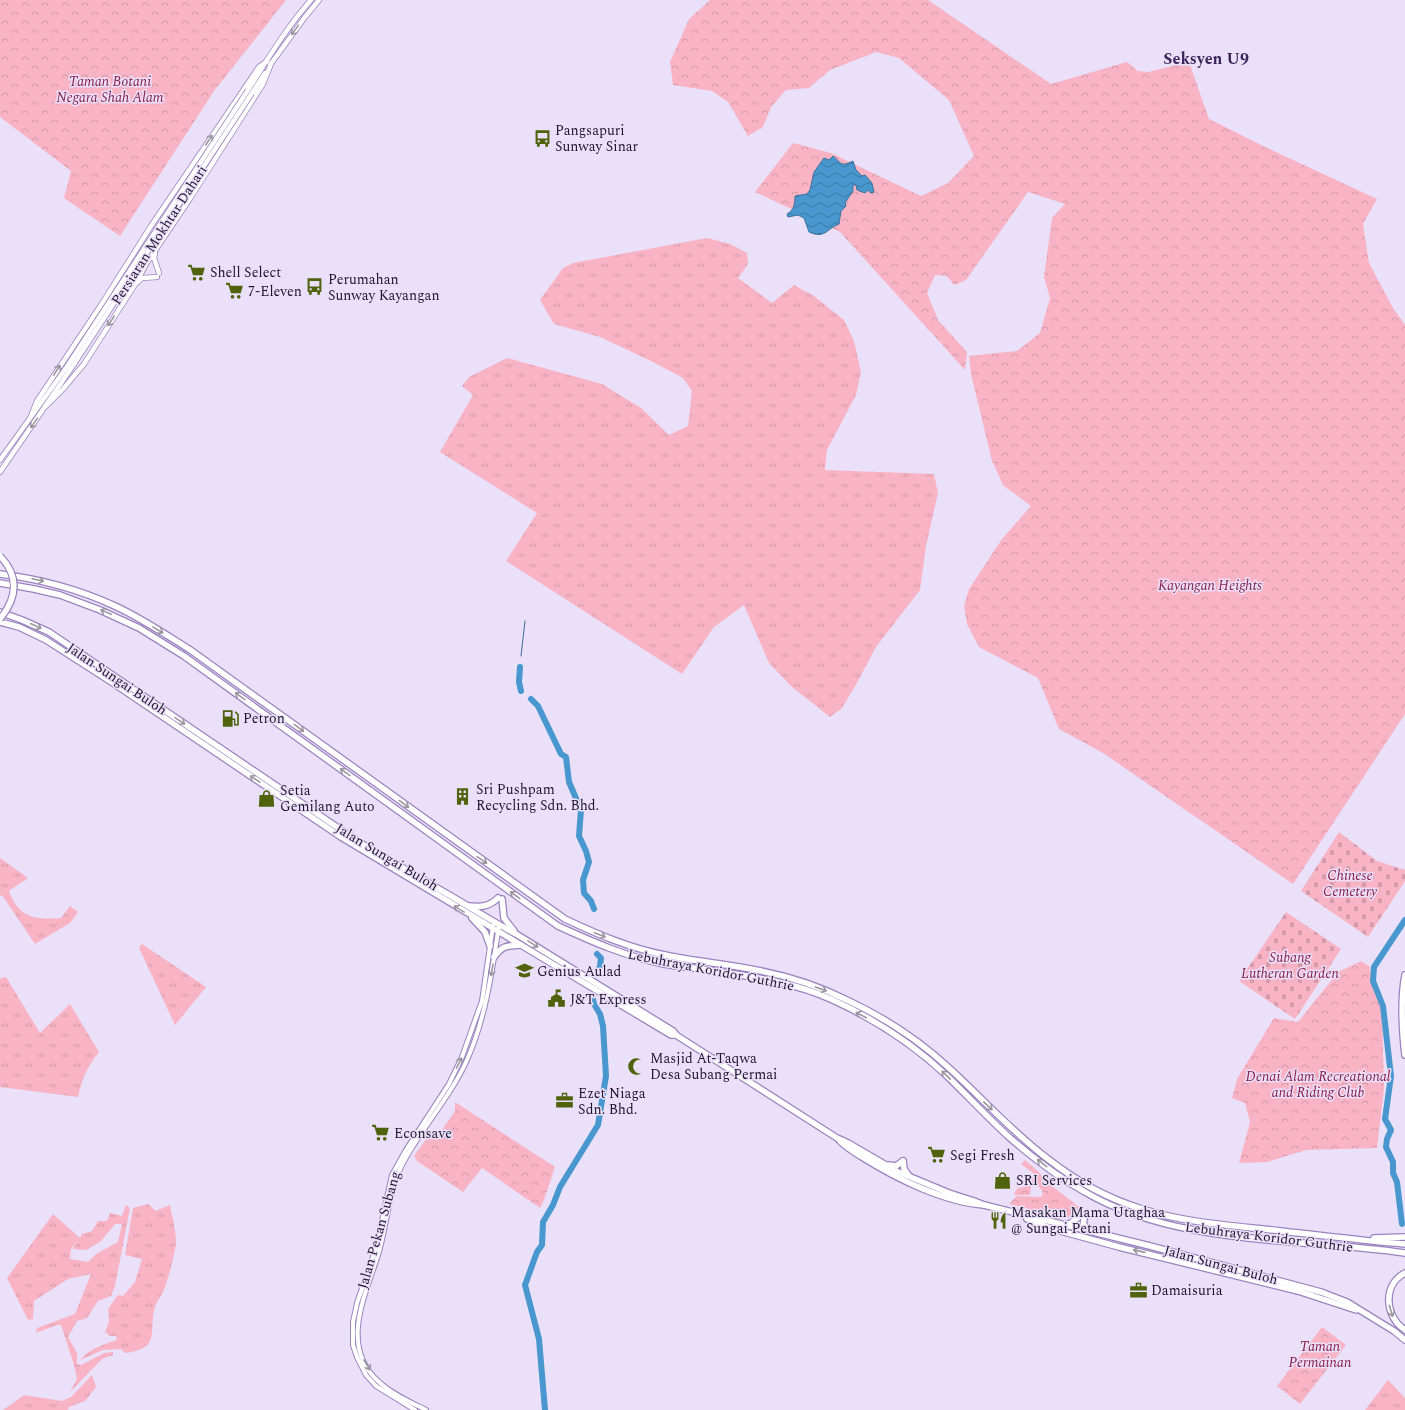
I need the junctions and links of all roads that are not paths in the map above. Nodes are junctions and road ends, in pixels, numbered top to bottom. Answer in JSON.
{"nodes":[{"id":1,"x":311,"y":0,"type":"edge"},
{"id":2,"x":319,"y":0,"type":"edge"},
{"id":3,"x":269,"y":62,"type":"junction"},
{"id":4,"x":151,"y":226,"type":"junction"},
{"id":5,"x":157,"y":247,"type":"junction"},
{"id":6,"x":136,"y":283,"type":"junction"},
{"id":7,"x":68,"y":369,"type":"junction"},
{"id":8,"x":46,"y":406,"type":"junction"},
{"id":9,"x":31,"y":416,"type":"junction"},
{"id":10,"x":0,"y":460,"type":"edge"},
{"id":11,"x":0,"y":472,"type":"edge"},
{"id":12,"x":0,"y":556,"type":"edge"},
{"id":13,"x":0,"y":574,"type":"edge"},
{"id":14,"x":0,"y":584,"type":"edge"},
{"id":15,"x":0,"y":612,"type":"edge"},
{"id":16,"x":0,"y":619,"type":"edge"},
{"id":17,"x":0,"y":622,"type":"edge"},
{"id":18,"x":467,"y":905,"type":"junction"},
{"id":19,"x":471,"y":916,"type":"junction"},
{"id":20,"x":496,"y":927,"type":"junction"},
{"id":21,"x":516,"y":934,"type":"junction"},
{"id":22,"x":521,"y":945,"type":"junction"},
{"id":23,"x":490,"y":946,"type":"junction"},
{"id":24,"x":494,"y":957,"type":"junction"},
{"id":25,"x":1405,"y":975,"type":"edge"},
{"id":26,"x":676,"y":1035,"type":"junction"},
{"id":27,"x":1405,"y":1055,"type":"edge"},
{"id":28,"x":837,"y":1138,"type":"junction"},
{"id":29,"x":884,"y":1164,"type":"junction"},
{"id":30,"x":911,"y":1177,"type":"junction"},
{"id":31,"x":984,"y":1205,"type":"junction"},
{"id":32,"x":1002,"y":1210,"type":"junction"},
{"id":33,"x":1063,"y":1226,"type":"junction"},
{"id":34,"x":1075,"y":1228,"type":"junction"},
{"id":35,"x":1053,"y":1229,"type":"junction"},
{"id":36,"x":1090,"y":1230,"type":"junction"},
{"id":37,"x":1080,"y":1236,"type":"junction"},
{"id":38,"x":1405,"y":1236,"type":"edge"},
{"id":39,"x":1362,"y":1239,"type":"junction"},
{"id":40,"x":1403,"y":1244,"type":"edge"},
{"id":41,"x":1402,"y":1253,"type":"edge"},
{"id":42,"x":1405,"y":1273,"type":"edge"},
{"id":43,"x":1366,"y":1313,"type":"junction"},
{"id":44,"x":1405,"y":1330,"type":"edge"},
{"id":45,"x":1405,"y":1340,"type":"edge"},
{"id":46,"x":415,"y":1410,"type":"edge"},
{"id":47,"x":426,"y":1410,"type":"edge"}],
"edges":[{"from":1,"to":3,"type":"main road","name":"Persiaran Mokhtar Dahari"},
{"from":2,"to":3,"type":"main road","name":"Persiaran Mokhtar Dahari","one_way":true},
{"from":4,"to":3,"type":"main road","one_way":true},
{"from":3,"to":5,"type":"main road"},
{"from":3,"to":7,"type":"main road","name":"Persiaran Mokhtar Dahari","bridge":true},
{"from":4,"to":5,"type":"main road"},
{"from":9,"to":4,"type":"main road","one_way":true},
{"from":5,"to":6,"type":"main road"},
{"from":5,"to":6,"type":"main road"},
{"from":6,"to":8,"type":"main road","one_way":true},
{"from":7,"to":8,"type":"main road","name":"Persiaran Mokhtar Dahari"},
{"from":7,"to":9,"type":"main road","name":"Persiaran Mokhtar Dahari"},
{"from":8,"to":11,"type":"main road","name":"Persiaran Mokhtar Dahari","one_way":true},
{"from":9,"to":10,"type":"main road","name":"Persiaran Mokhtar Dahari"},
{"from":12,"to":16,"type":"highway","bridge":true},
{"from":13,"to":39,"type":"highway","name":"Lebuhraya Koridor Guthrie","one_way":true},
{"from":41,"to":14,"type":"highway","name":"Lebuhraya Koridor Guthrie","one_way":true},
{"from":15,"to":18,"type":"highway","name":"Jalan Sungai Buloh","one_way":true},
{"from":19,"to":17,"type":"highway","name":"Jalan Sungai Buloh","one_way":true},
{"from":18,"to":20,"type":"highway","name":"Jalan Sungai Buloh"},
{"from":18,"to":21,"type":"highway"},
{"from":19,"to":20,"type":"highway","name":"Jalan Sungai Buloh"},
{"from":19,"to":23,"type":"highway"},
{"from":20,"to":21,"type":"highway","name":"Jalan Sungai Buloh"},
{"from":20,"to":22,"type":"highway","name":"Jalan Sungai Buloh"},
{"from":20,"to":23,"type":"main road","name":"Jalan Pekan Subang"},
{"from":20,"to":24,"type":"main road","name":"Jalan Pekan Subang"},
{"from":21,"to":26,"type":"highway","name":"Jalan Sungai Buloh","one_way":true},
{"from":22,"to":24,"type":"highway"},
{"from":22,"to":26,"type":"highway","name":"Jalan Sungai Buloh"},
{"from":46,"to":23,"type":"main road","name":"Jalan Pekan Subang","one_way":true},
{"from":24,"to":47,"type":"main road","name":"Jalan Pekan Subang","one_way":true},
{"from":25,"to":27,"type":"highway"},
{"from":26,"to":28,"type":"highway","name":"Jalan Sungai Buloh"},
{"from":28,"to":29,"type":"highway","name":"Jalan Sungai Buloh"},
{"from":28,"to":31,"type":"highway","name":"Jalan Sungai Buloh"},
{"from":29,"to":30,"type":"highway","name":"Jalan Sungai Buloh"},
{"from":29,"to":30,"type":"highway"},
{"from":30,"to":31,"type":"highway","name":"Jalan Sungai Buloh"},
{"from":31,"to":32,"type":"highway","name":"Jalan Sungai Buloh"},
{"from":32,"to":33,"type":"highway","name":"Jalan Sungai Buloh"},
{"from":32,"to":35,"type":"highway","name":"Jalan Sungai Buloh"},
{"from":33,"to":34,"type":"highway","name":"Jalan Sungai Buloh"},
{"from":33,"to":36,"type":"highway"},
{"from":34,"to":35,"type":"highway"},
{"from":34,"to":36,"type":"highway","name":"Jalan Sungai Buloh"},
{"from":34,"to":37,"type":"highway"},
{"from":35,"to":37,"type":"highway","name":"Jalan Sungai Buloh"},
{"from":36,"to":43,"type":"highway","name":"Jalan Sungai Buloh"},
{"from":43,"to":37,"type":"highway","name":"Jalan Sungai Buloh","one_way":true},
{"from":38,"to":39,"type":"highway"},
{"from":39,"to":40,"type":"highway","name":"Lebuhraya Koridor Guthrie"},
{"from":42,"to":44,"type":"highway","one_way":true},
{"from":43,"to":45,"type":"highway","name":"Jalan Sungai Buloh"}]}
